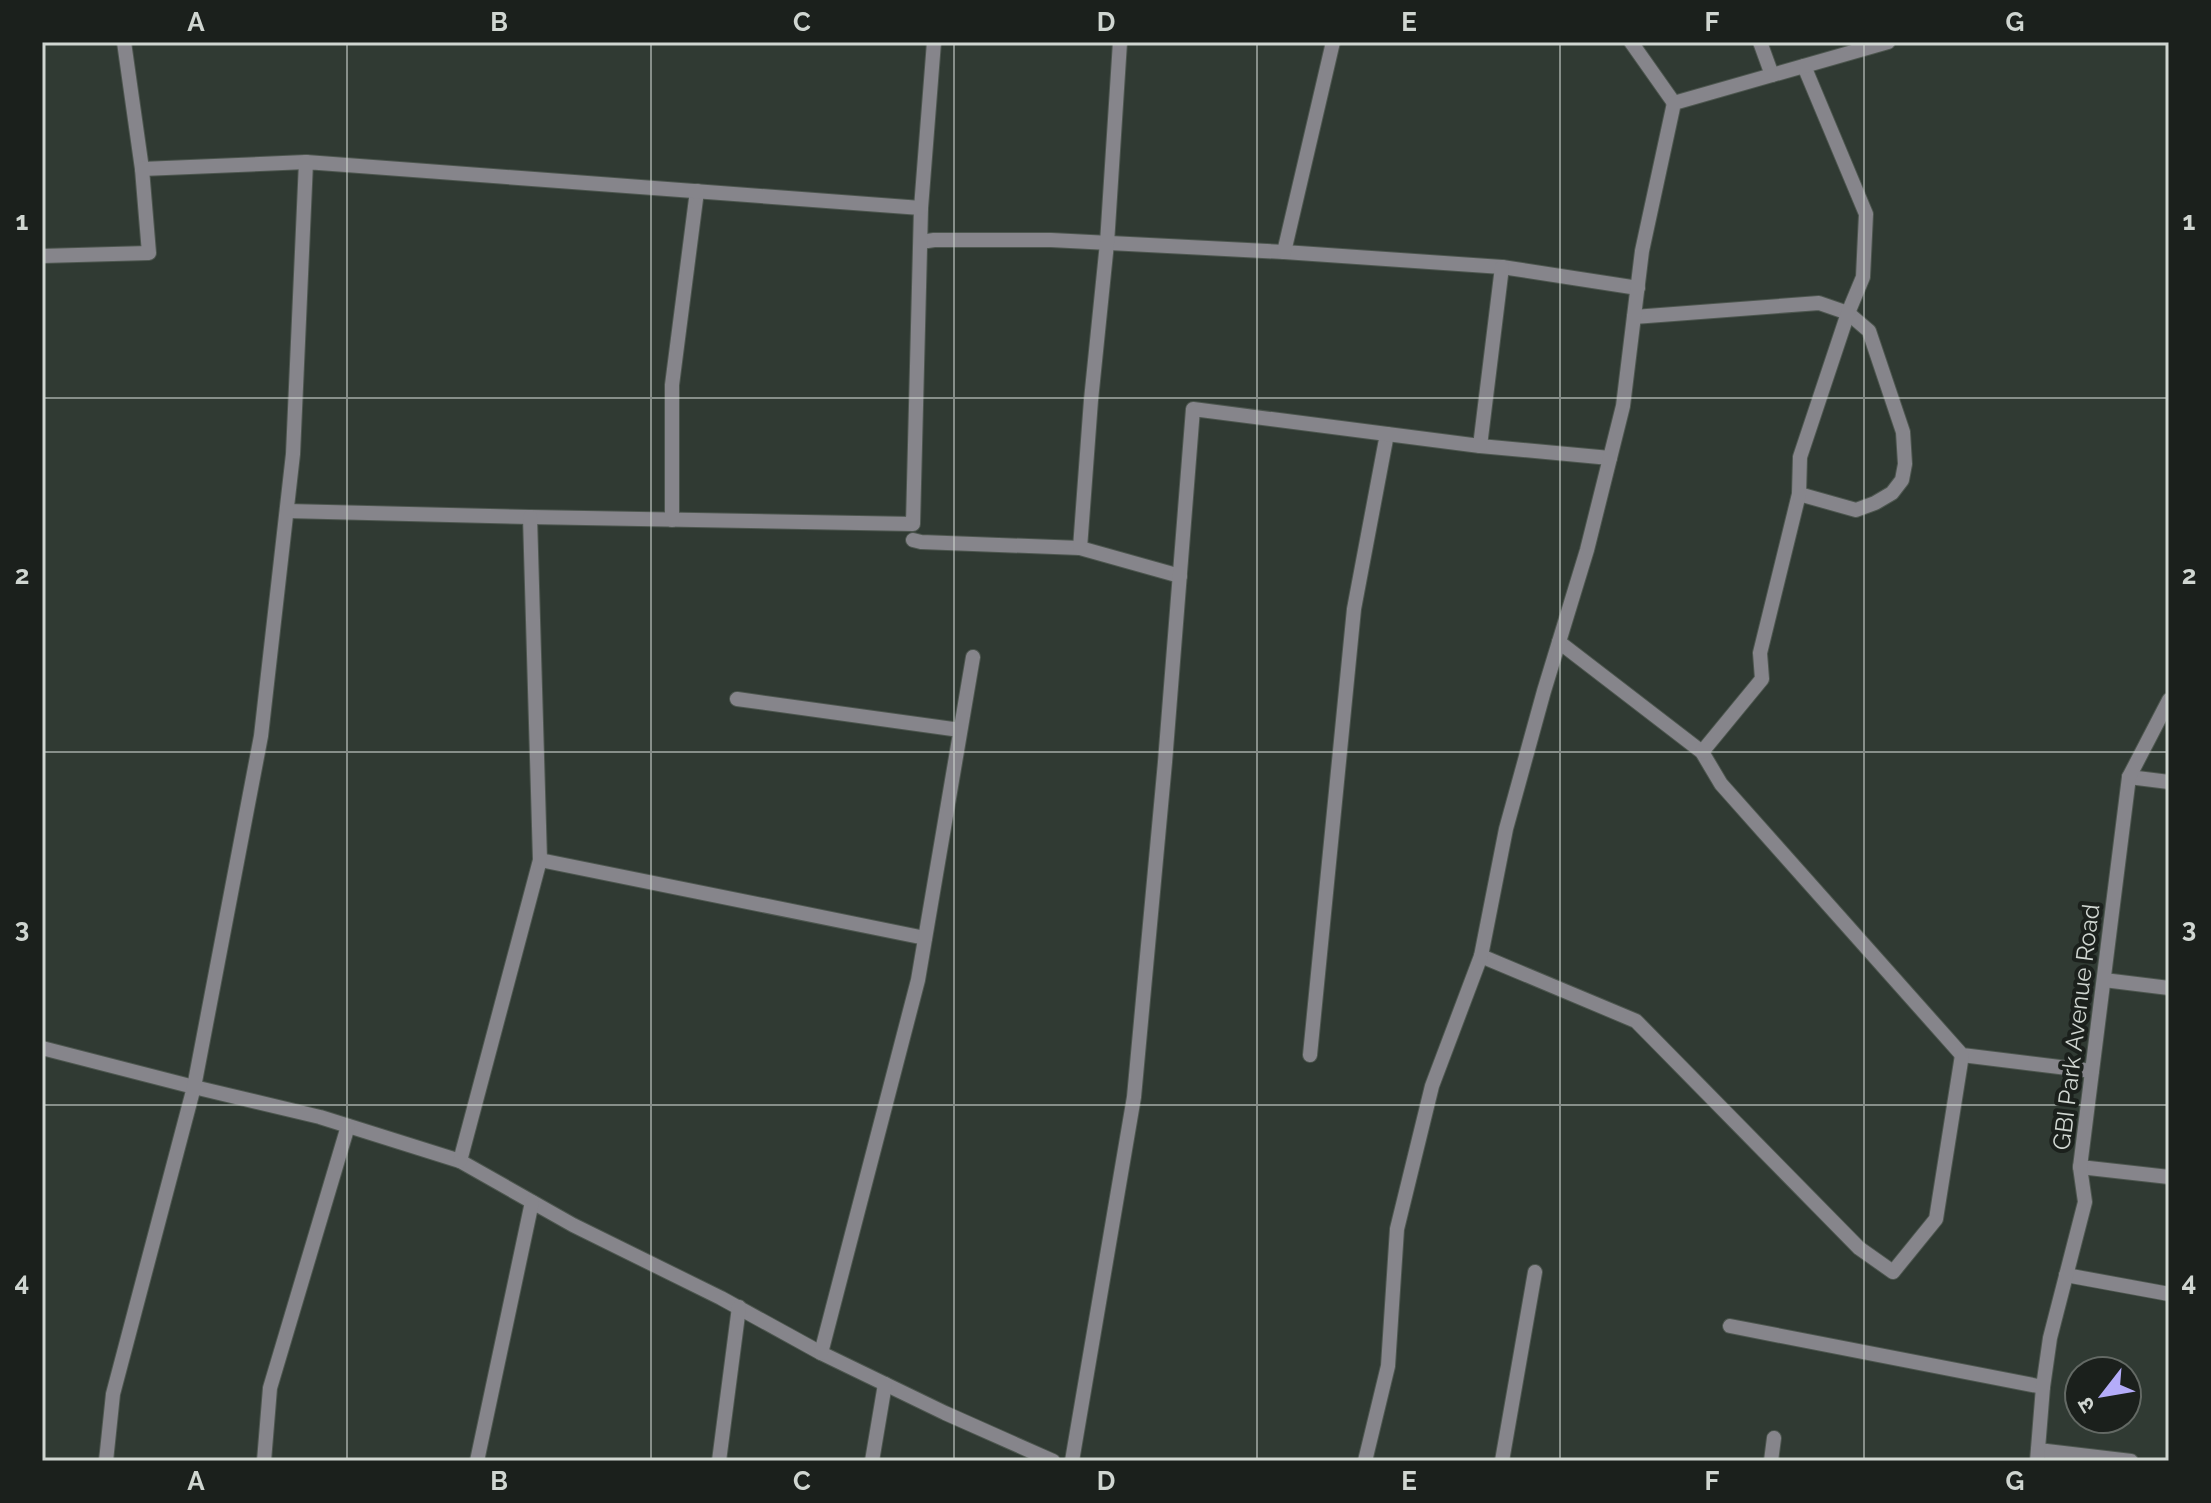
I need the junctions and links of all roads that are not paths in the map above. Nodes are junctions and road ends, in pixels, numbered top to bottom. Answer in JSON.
{"nodes":[{"id":1,"x":124,"y":42,"type":"edge"},
{"id":2,"x":934,"y":42,"type":"edge"},
{"id":3,"x":1120,"y":42,"type":"edge"},
{"id":4,"x":1333,"y":42,"type":"edge"},
{"id":5,"x":1631,"y":42,"type":"edge"},
{"id":6,"x":1760,"y":42,"type":"edge"},
{"id":7,"x":1888,"y":42,"type":"edge"},
{"id":8,"x":1804,"y":66,"type":"junction"},
{"id":9,"x":1772,"y":75,"type":"junction"},
{"id":10,"x":1674,"y":103,"type":"junction"},
{"id":11,"x":306,"y":162,"type":"junction"},
{"id":12,"x":142,"y":169,"type":"junction"},
{"id":13,"x":697,"y":191,"type":"junction"},
{"id":14,"x":921,"y":208,"type":"junction"},
{"id":15,"x":921,"y":242,"type":"junction"},
{"id":16,"x":1107,"y":243,"type":"junction"},
{"id":17,"x":1284,"y":252,"type":"junction"},
{"id":18,"x":42,"y":256,"type":"edge"},
{"id":19,"x":1502,"y":267,"type":"junction"},
{"id":20,"x":1638,"y":288,"type":"junction"},
{"id":21,"x":1848,"y":313,"type":"junction"},
{"id":22,"x":1634,"y":317,"type":"junction"},
{"id":23,"x":1387,"y":434,"type":"junction"},
{"id":24,"x":1480,"y":446,"type":"junction"},
{"id":25,"x":1610,"y":458,"type":"junction"},
{"id":26,"x":1799,"y":494,"type":"junction"},
{"id":27,"x":287,"y":511,"type":"junction"},
{"id":28,"x":530,"y":517,"type":"junction"},
{"id":29,"x":672,"y":520,"type":"junction"},
{"id":30,"x":913,"y":540,"type":"dead end"},
{"id":31,"x":1080,"y":548,"type":"junction"},
{"id":32,"x":1180,"y":576,"type":"junction"},
{"id":33,"x":1559,"y":642,"type":"junction"},
{"id":34,"x":973,"y":657,"type":"dead end"},
{"id":35,"x":737,"y":699,"type":"dead end"},
{"id":36,"x":2169,"y":700,"type":"edge"},
{"id":37,"x":960,"y":730,"type":"junction"},
{"id":38,"x":1702,"y":752,"type":"junction"},
{"id":39,"x":2129,"y":777,"type":"junction"},
{"id":40,"x":2169,"y":782,"type":"edge"},
{"id":41,"x":540,"y":860,"type":"junction"},
{"id":42,"x":925,"y":938,"type":"junction"},
{"id":43,"x":1481,"y":956,"type":"junction"},
{"id":44,"x":2104,"y":980,"type":"junction"},
{"id":45,"x":2169,"y":988,"type":"edge"},
{"id":46,"x":42,"y":1048,"type":"edge"},
{"id":47,"x":1310,"y":1055,"type":"dead end"},
{"id":48,"x":1962,"y":1055,"type":"junction"},
{"id":49,"x":2092,"y":1071,"type":"junction"},
{"id":50,"x":194,"y":1087,"type":"junction"},
{"id":51,"x":348,"y":1126,"type":"junction"},
{"id":52,"x":460,"y":1161,"type":"junction"},
{"id":53,"x":2080,"y":1167,"type":"junction"},
{"id":54,"x":2169,"y":1177,"type":"edge"},
{"id":55,"x":532,"y":1202,"type":"junction"},
{"id":56,"x":1535,"y":1272,"type":"dead end"},
{"id":57,"x":2066,"y":1275,"type":"junction"},
{"id":58,"x":2169,"y":1294,"type":"edge"},
{"id":59,"x":739,"y":1307,"type":"junction"},
{"id":60,"x":1730,"y":1326,"type":"dead end"},
{"id":61,"x":821,"y":1353,"type":"junction"},
{"id":62,"x":885,"y":1384,"type":"junction"},
{"id":63,"x":2043,"y":1387,"type":"junction"},
{"id":64,"x":1774,"y":1438,"type":"dead end"},
{"id":65,"x":2038,"y":1455,"type":"edge"},
{"id":66,"x":106,"y":1461,"type":"edge"},
{"id":67,"x":264,"y":1461,"type":"edge"},
{"id":68,"x":477,"y":1461,"type":"edge"},
{"id":69,"x":719,"y":1461,"type":"edge"},
{"id":70,"x":872,"y":1461,"type":"edge"},
{"id":71,"x":1053,"y":1461,"type":"edge"},
{"id":72,"x":1072,"y":1461,"type":"edge"},
{"id":73,"x":1365,"y":1461,"type":"edge"},
{"id":74,"x":1502,"y":1461,"type":"edge"},
{"id":75,"x":1771,"y":1461,"type":"edge"},
{"id":76,"x":2131,"y":1461,"type":"edge"}],
"edges":[{"from":1,"to":12,"type":"street"},
{"from":2,"to":14,"type":"street"},
{"from":3,"to":16,"type":"street"},
{"from":4,"to":17,"type":"street"},
{"from":5,"to":10,"type":"street"},
{"from":6,"to":9,"type":"street"},
{"from":7,"to":8,"type":"street"},
{"from":8,"to":9,"type":"street"},
{"from":8,"to":21,"type":"street"},
{"from":9,"to":10,"type":"street"},
{"from":10,"to":20,"type":"street"},
{"from":11,"to":12,"type":"street"},
{"from":11,"to":13,"type":"street"},
{"from":11,"to":27,"type":"street"},
{"from":12,"to":18,"type":"street"},
{"from":13,"to":14,"type":"street"},
{"from":13,"to":29,"type":"street"},
{"from":14,"to":15,"type":"street"},
{"from":15,"to":16,"type":"street"},
{"from":15,"to":29,"type":"street"},
{"from":16,"to":17,"type":"street"},
{"from":16,"to":31,"type":"street"},
{"from":17,"to":19,"type":"street"},
{"from":19,"to":20,"type":"street"},
{"from":19,"to":24,"type":"street"},
{"from":20,"to":22,"type":"street"},
{"from":21,"to":22,"type":"street"},
{"from":21,"to":26,"type":"street"},
{"from":21,"to":26,"type":"street"},
{"from":22,"to":25,"type":"street"},
{"from":23,"to":24,"type":"street"},
{"from":23,"to":32,"type":"street"},
{"from":23,"to":47,"type":"street"},
{"from":24,"to":25,"type":"street"},
{"from":25,"to":33,"type":"street"},
{"from":26,"to":38,"type":"street"},
{"from":27,"to":28,"type":"street"},
{"from":27,"to":50,"type":"street"},
{"from":28,"to":29,"type":"street"},
{"from":28,"to":41,"type":"street"},
{"from":30,"to":31,"type":"street"},
{"from":31,"to":32,"type":"street"},
{"from":32,"to":72,"type":"street"},
{"from":33,"to":38,"type":"street"},
{"from":33,"to":43,"type":"street"},
{"from":34,"to":37,"type":"street"},
{"from":35,"to":37,"type":"street"},
{"from":36,"to":39,"type":"street","name":"GBI Park Avenue Road"},
{"from":37,"to":42,"type":"street"},
{"from":38,"to":48,"type":"street"},
{"from":39,"to":40,"type":"street"},
{"from":39,"to":44,"type":"street","name":"GBI Park Avenue Road"},
{"from":41,"to":42,"type":"street"},
{"from":41,"to":52,"type":"street"},
{"from":42,"to":61,"type":"street"},
{"from":43,"to":48,"type":"street"},
{"from":43,"to":73,"type":"street"},
{"from":44,"to":45,"type":"street"},
{"from":44,"to":49,"type":"street","name":"GBI Park Avenue Road"},
{"from":46,"to":50,"type":"street"},
{"from":48,"to":49,"type":"street"},
{"from":49,"to":53,"type":"street","name":"GBI Park Avenue Road"},
{"from":50,"to":51,"type":"street"},
{"from":50,"to":66,"type":"street"},
{"from":51,"to":52,"type":"street"},
{"from":51,"to":67,"type":"street"},
{"from":52,"to":55,"type":"street"},
{"from":53,"to":54,"type":"street"},
{"from":53,"to":57,"type":"street","name":"GBI Park Avenue Road"},
{"from":55,"to":59,"type":"street"},
{"from":55,"to":68,"type":"street"},
{"from":56,"to":74,"type":"street"},
{"from":57,"to":58,"type":"street"},
{"from":57,"to":63,"type":"street","name":"GBI Park Avenue Road"},
{"from":59,"to":61,"type":"street"},
{"from":59,"to":69,"type":"street"},
{"from":60,"to":63,"type":"street"},
{"from":61,"to":62,"type":"street"},
{"from":62,"to":70,"type":"street"},
{"from":62,"to":71,"type":"street"},
{"from":63,"to":65,"type":"street","name":"GBI Park Avenue Road"},
{"from":64,"to":75,"type":"street"},
{"from":65,"to":76,"type":"street"}]}
